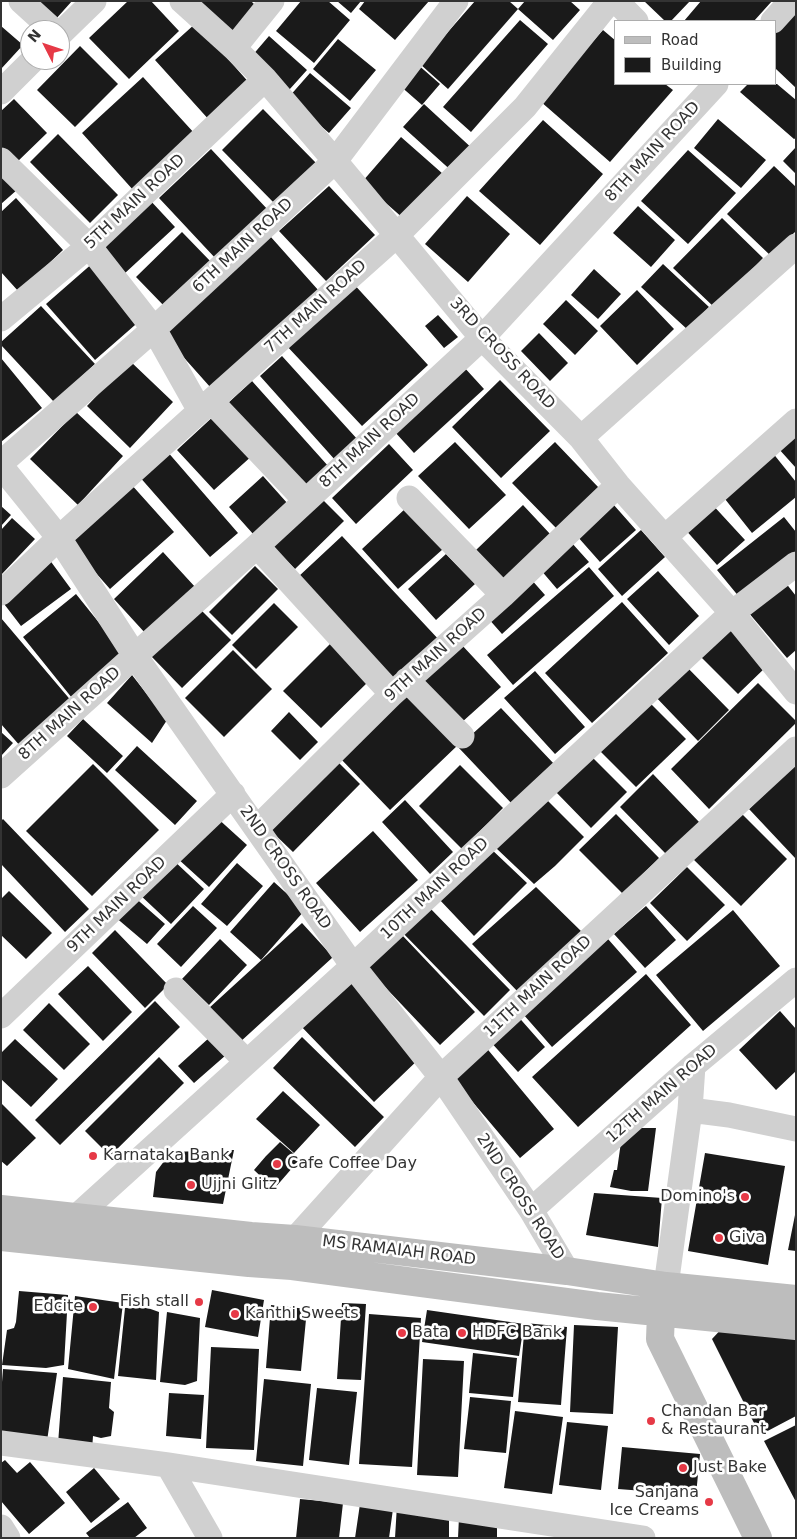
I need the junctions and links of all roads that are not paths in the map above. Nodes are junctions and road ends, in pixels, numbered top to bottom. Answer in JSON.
{"nodes":[{"id":1,"x":21,"y":1,"type":"edge"},
{"id":2,"x":94,"y":1,"type":"edge"},
{"id":3,"x":182,"y":1,"type":"edge"},
{"id":4,"x":272,"y":1,"type":"edge"},
{"id":5,"x":456,"y":1,"type":"edge"},
{"id":6,"x":610,"y":1,"type":"edge"},
{"id":7,"x":616,"y":1,"type":"edge"},
{"id":8,"x":791,"y":1,"type":"edge"},
{"id":9,"x":42,"y":20,"type":"edge"},
{"id":10,"x":635,"y":20,"type":"edge"},
{"id":11,"x":774,"y":20,"type":"edge"},
{"id":12,"x":70,"y":24,"type":"edge"},
{"id":13,"x":234,"y":48,"type":"junction"},
{"id":14,"x":24,"y":70,"type":"edge"},
{"id":15,"x":264,"y":78,"type":"junction"},
{"id":16,"x":708,"y":86,"type":"edge"},
{"id":17,"x":1,"y":92,"type":"edge"},
{"id":18,"x":1,"y":160,"type":"edge"},
{"id":19,"x":335,"y":161,"type":"junction"},
{"id":20,"x":397,"y":235,"type":"junction"},
{"id":21,"x":89,"y":246,"type":"junction"},
{"id":22,"x":796,"y":246,"type":"edge"},
{"id":23,"x":1,"y":319,"type":"edge"},
{"id":24,"x":154,"y":329,"type":"junction"},
{"id":25,"x":482,"y":338,"type":"junction"},
{"id":26,"x":206,"y":406,"type":"junction"},
{"id":27,"x":796,"y":421,"type":"edge"},
{"id":28,"x":581,"y":438,"type":"junction"},
{"id":29,"x":1,"y":464,"type":"edge"},
{"id":30,"x":618,"y":485,"type":"junction"},
{"id":31,"x":409,"y":498,"type":"dead end"},
{"id":32,"x":305,"y":500,"type":"junction"},
{"id":33,"x":59,"y":538,"type":"junction"},
{"id":34,"x":665,"y":538,"type":"junction"},
{"id":35,"x":257,"y":546,"type":"junction"},
{"id":36,"x":796,"y":564,"type":"edge"},
{"id":37,"x":1,"y":593,"type":"edge"},
{"id":38,"x":503,"y":595,"type":"junction"},
{"id":39,"x":732,"y":614,"type":"junction"},
{"id":40,"x":135,"y":656,"type":"junction"},
{"id":41,"x":400,"y":687,"type":"junction"},
{"id":42,"x":796,"y":692,"type":"edge"},
{"id":43,"x":462,"y":736,"type":"dead end"},
{"id":44,"x":796,"y":749,"type":"edge"},
{"id":45,"x":1,"y":776,"type":"edge"},
{"id":46,"x":233,"y":794,"type":"junction"},
{"id":47,"x":257,"y":828,"type":"junction"},
{"id":48,"x":354,"y":966,"type":"junction"},
{"id":49,"x":796,"y":980,"type":"edge"},
{"id":50,"x":176,"y":990,"type":"dead end"},
{"id":51,"x":1,"y":1016,"type":"edge"},
{"id":52,"x":247,"y":1062,"type":"junction"},
{"id":53,"x":693,"y":1066,"type":"junction"},
{"id":54,"x":441,"y":1077,"type":"junction"},
{"id":55,"x":690,"y":1110,"type":"junction"},
{"id":56,"x":791,"y":1125,"type":"edge"},
{"id":57,"x":1,"y":1209,"type":"edge"},
{"id":58,"x":531,"y":1210,"type":"junction"},
{"id":59,"x":76,"y":1216,"type":"junction"},
{"id":60,"x":1,"y":1237,"type":"edge"},
{"id":61,"x":295,"y":1239,"type":"junction"},
{"id":62,"x":567,"y":1271,"type":"junction"},
{"id":63,"x":666,"y":1286,"type":"junction"},
{"id":64,"x":796,"y":1299,"type":"edge"},
{"id":65,"x":661,"y":1313,"type":"junction"},
{"id":66,"x":796,"y":1326,"type":"edge"},
{"id":67,"x":1,"y":1443,"type":"edge"},
{"id":68,"x":168,"y":1465,"type":"junction"},
{"id":69,"x":1,"y":1527,"type":"edge"},
{"id":70,"x":530,"y":1529,"type":"edge"},
{"id":71,"x":8,"y":1538,"type":"edge"},
{"id":72,"x":210,"y":1538,"type":"edge"},
{"id":73,"x":643,"y":1538,"type":"edge"},
{"id":74,"x":758,"y":1538,"type":"edge"}],
"edges":[{"from":1,"to":9,"type":"street"},
{"from":2,"to":12,"type":"street"},
{"from":3,"to":13,"type":"street","name":"3RD CROSS ROAD"},
{"from":4,"to":13,"type":"street"},
{"from":5,"to":19,"type":"street","name":"6TH MAIN ROAD"},
{"from":6,"to":20,"type":"street","name":"7TH MAIN ROAD"},
{"from":7,"to":10,"type":"street"},
{"from":8,"to":11,"type":"street"},
{"from":13,"to":15,"type":"street","name":"3RD CROSS ROAD"},
{"from":14,"to":17,"type":"street"},
{"from":15,"to":19,"type":"street","name":"3RD CROSS ROAD"},
{"from":15,"to":21,"type":"street","name":"5TH MAIN ROAD"},
{"from":16,"to":25,"type":"street","name":"8TH MAIN ROAD"},
{"from":18,"to":21,"type":"street"},
{"from":19,"to":20,"type":"street","name":"3RD CROSS ROAD"},
{"from":19,"to":24,"type":"street","name":"6TH MAIN ROAD"},
{"from":20,"to":25,"type":"street","name":"3RD CROSS ROAD"},
{"from":20,"to":26,"type":"street","name":"7TH MAIN ROAD"},
{"from":21,"to":23,"type":"street","name":"5TH MAIN ROAD"},
{"from":21,"to":24,"type":"street"},
{"from":22,"to":28,"type":"street"},
{"from":24,"to":26,"type":"street"},
{"from":24,"to":29,"type":"street","name":"6TH MAIN ROAD"},
{"from":25,"to":28,"type":"street","name":"3RD CROSS ROAD"},
{"from":25,"to":32,"type":"street","name":"8TH MAIN ROAD"},
{"from":26,"to":32,"type":"street"},
{"from":26,"to":33,"type":"street","name":"7TH MAIN ROAD"},
{"from":27,"to":34,"type":"street"},
{"from":28,"to":30,"type":"street","name":"3RD CROSS ROAD"},
{"from":29,"to":33,"type":"street","name":"2ND CROSS ROAD"},
{"from":30,"to":34,"type":"street","name":"3RD CROSS ROAD"},
{"from":30,"to":38,"type":"street","name":"9TH MAIN ROAD"},
{"from":31,"to":38,"type":"street"},
{"from":32,"to":35,"type":"street","name":"8TH MAIN ROAD"},
{"from":33,"to":37,"type":"street","name":"7TH MAIN ROAD"},
{"from":33,"to":40,"type":"street","name":"2ND CROSS ROAD"},
{"from":34,"to":39,"type":"street","name":"3RD CROSS ROAD"},
{"from":35,"to":40,"type":"street","name":"8TH MAIN ROAD"},
{"from":35,"to":41,"type":"street"},
{"from":36,"to":39,"type":"street","name":"10TH MAIN ROAD"},
{"from":38,"to":41,"type":"street","name":"9TH MAIN ROAD"},
{"from":39,"to":42,"type":"street","name":"3RD CROSS ROAD"},
{"from":39,"to":48,"type":"street","name":"10TH MAIN ROAD"},
{"from":40,"to":45,"type":"street","name":"8TH MAIN ROAD"},
{"from":40,"to":46,"type":"street","name":"2ND CROSS ROAD"},
{"from":41,"to":43,"type":"street"},
{"from":41,"to":47,"type":"street","name":"9TH MAIN ROAD"},
{"from":44,"to":54,"type":"street","name":"11TH MAIN ROAD"},
{"from":46,"to":47,"type":"street","name":"2ND CROSS ROAD"},
{"from":46,"to":51,"type":"street","name":"9TH MAIN ROAD"},
{"from":47,"to":48,"type":"street","name":"2ND CROSS ROAD"},
{"from":48,"to":52,"type":"street","name":"10TH MAIN ROAD"},
{"from":48,"to":54,"type":"street","name":"2ND CROSS ROAD"},
{"from":49,"to":53,"type":"street","name":"12TH MAIN ROAD"},
{"from":50,"to":52,"type":"street"},
{"from":52,"to":59,"type":"street","name":"10TH MAIN ROAD"},
{"from":53,"to":55,"type":"street"},
{"from":53,"to":58,"type":"street","name":"12TH MAIN ROAD"},
{"from":54,"to":58,"type":"street","name":"2ND CROSS ROAD"},
{"from":54,"to":61,"type":"street","name":"11TH MAIN ROAD"},
{"from":55,"to":56,"type":"street"},
{"from":55,"to":63,"type":"street"},
{"from":57,"to":59,"type":"main road","name":"MS RAMAIAH ROAD"},
{"from":58,"to":62,"type":"street","name":"2ND CROSS ROAD"},
{"from":59,"to":61,"type":"main road","name":"MS RAMAIAH ROAD"},
{"from":60,"to":65,"type":"main road","name":"MS RAMAIAH ROAD"},
{"from":61,"to":62,"type":"main road","name":"MS RAMAIAH ROAD"},
{"from":62,"to":63,"type":"main road","name":"MS RAMAIAH ROAD"},
{"from":63,"to":64,"type":"main road","name":"MS RAMAIAH ROAD"},
{"from":63,"to":65,"type":"main road"},
{"from":65,"to":66,"type":"main road","name":"MS RAMAIAH ROAD"},
{"from":65,"to":74,"type":"main road"},
{"from":67,"to":68,"type":"street"},
{"from":68,"to":70,"type":"street"},
{"from":68,"to":72,"type":"street"},
{"from":69,"to":71,"type":"street"},
{"from":70,"to":73,"type":"street"}]}
